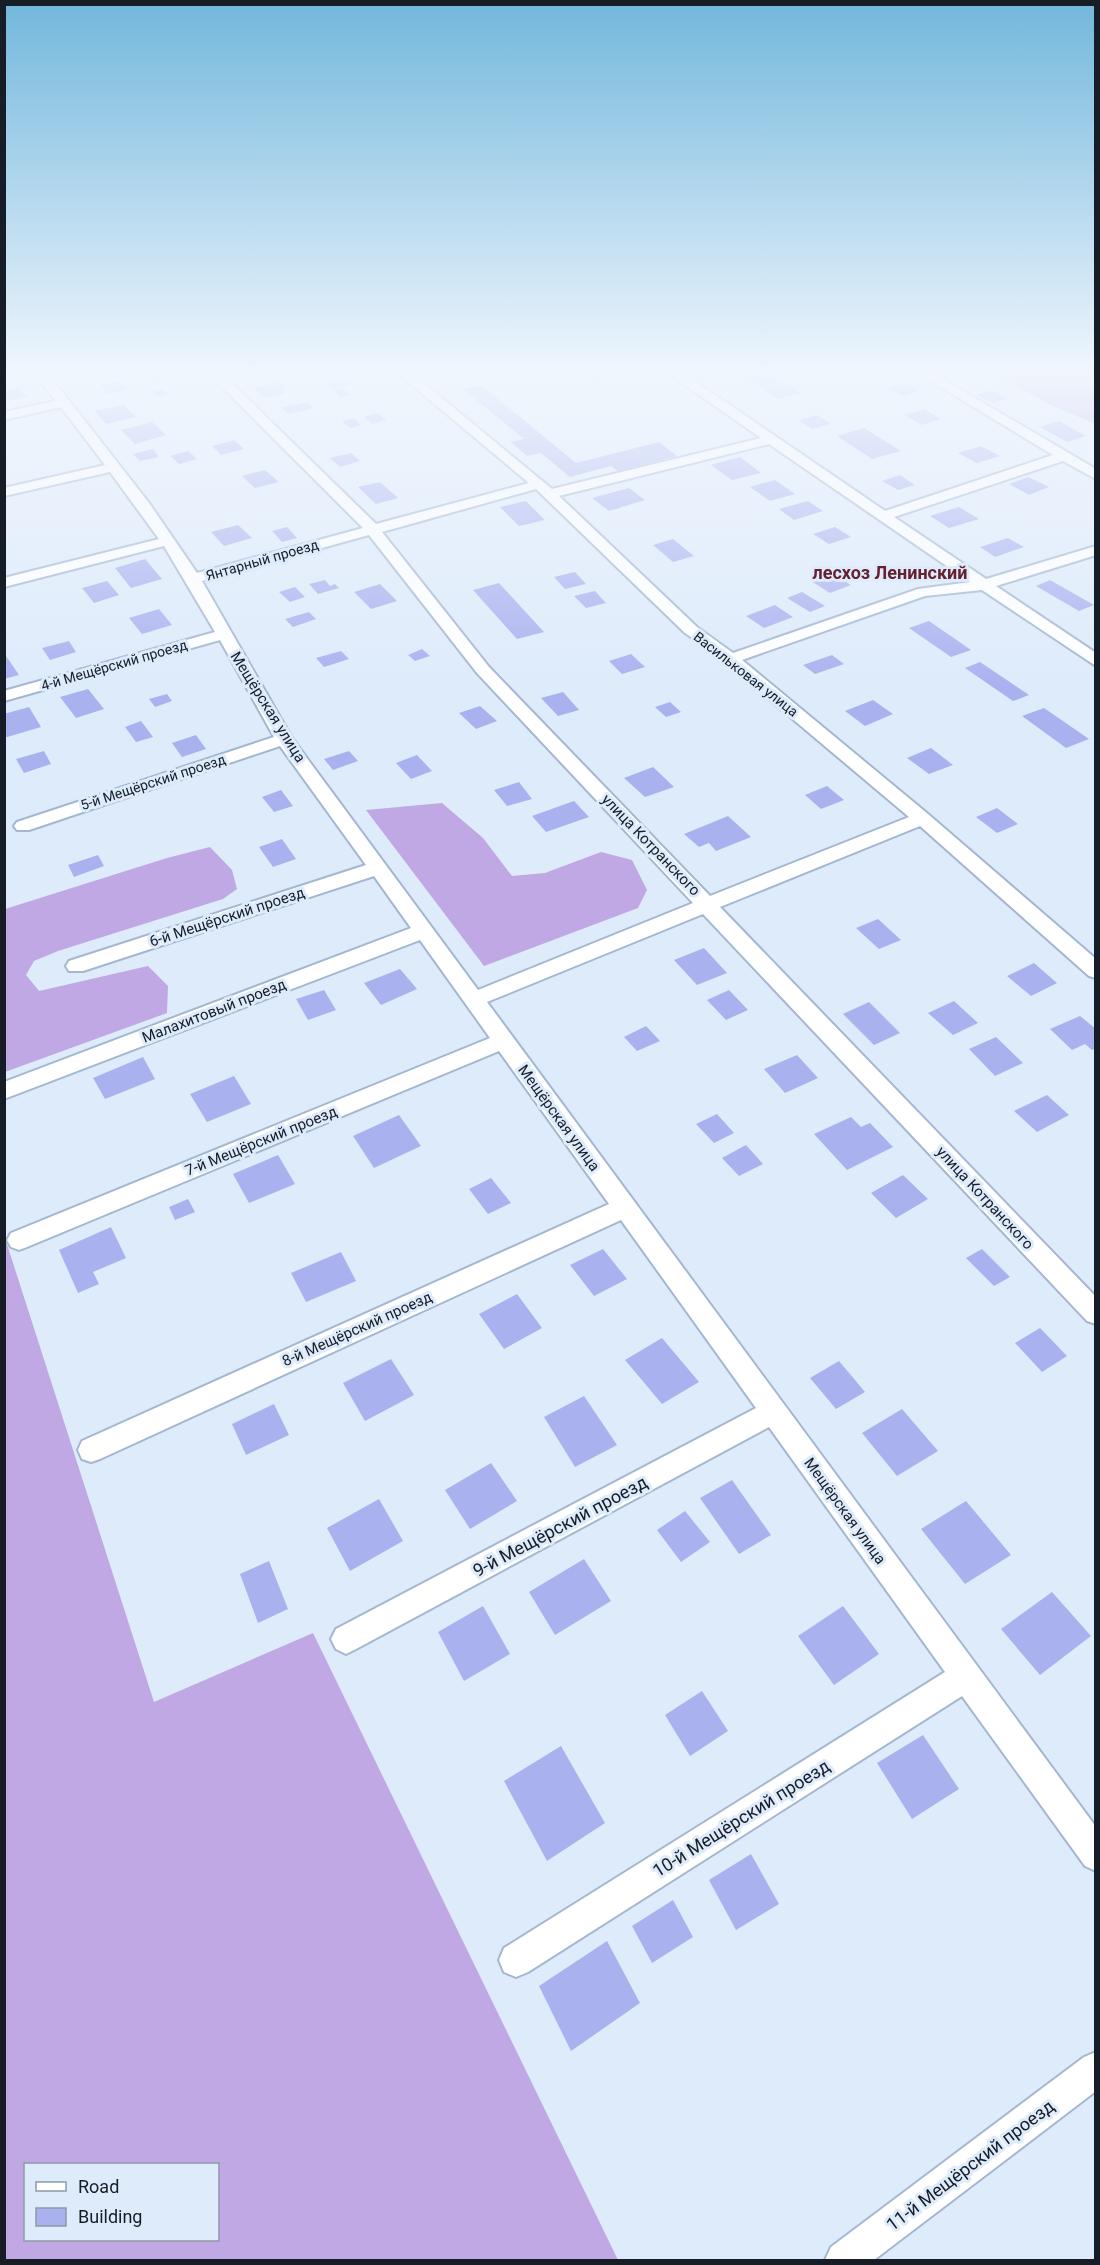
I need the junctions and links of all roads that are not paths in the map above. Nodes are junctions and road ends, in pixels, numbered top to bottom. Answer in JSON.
{"nodes":[{"id":1,"x":71,"y":477,"type":"edge"},
{"id":2,"x":121,"y":477,"type":"edge"},
{"id":3,"x":318,"y":477,"type":"edge"},
{"id":4,"x":529,"y":477,"type":"edge"},
{"id":5,"x":601,"y":477,"type":"edge"},
{"id":6,"x":825,"y":477,"type":"edge"},
{"id":7,"x":1002,"y":477,"type":"edge"},
{"id":8,"x":544,"y":489,"type":"junction"},
{"id":9,"x":4,"y":492,"type":"edge"},
{"id":10,"x":883,"y":516,"type":"junction"},
{"id":11,"x":372,"y":530,"type":"junction"},
{"id":12,"x":168,"y":541,"type":"junction"},
{"id":13,"x":1095,"y":550,"type":"edge"},
{"id":14,"x":194,"y":579,"type":"junction"},
{"id":15,"x":4,"y":583,"type":"edge"},
{"id":16,"x":984,"y":585,"type":"junction"},
{"id":17,"x":224,"y":634,"type":"junction"},
{"id":18,"x":731,"y":659,"type":"junction"},
{"id":19,"x":1095,"y":661,"type":"edge"},
{"id":20,"x":4,"y":696,"type":"edge"},
{"id":21,"x":284,"y":739,"type":"junction"},
{"id":22,"x":922,"y":818,"type":"junction"},
{"id":23,"x":23,"y":826,"type":"dead end"},
{"id":24,"x":378,"y":868,"type":"junction"},
{"id":25,"x":709,"y":906,"type":"junction"},
{"id":26,"x":424,"y":931,"type":"junction"},
{"id":27,"x":76,"y":966,"type":"dead end"},
{"id":28,"x":1095,"y":970,"type":"edge"},
{"id":29,"x":474,"y":999,"type":"junction"},
{"id":30,"x":503,"y":1041,"type":"junction"},
{"id":31,"x":4,"y":1091,"type":"edge"},
{"id":32,"x":624,"y":1208,"type":"junction"},
{"id":33,"x":19,"y":1240,"type":"dead end"},
{"id":34,"x":1095,"y":1314,"type":"edge"},
{"id":35,"x":773,"y":1412,"type":"junction"},
{"id":36,"x":91,"y":1450,"type":"dead end"},
{"id":37,"x":346,"y":1639,"type":"dead end"},
{"id":38,"x":966,"y":1676,"type":"junction"},
{"id":39,"x":1095,"y":1855,"type":"edge"},
{"id":40,"x":516,"y":1960,"type":"dead end"},
{"id":41,"x":1095,"y":2069,"type":"edge"},
{"id":42,"x":844,"y":2260,"type":"edge"}],
"edges":[{"from":1,"to":9,"type":"street"},
{"from":2,"to":12,"type":"street","name":"Мещёрская улица"},
{"from":3,"to":11,"type":"street","name":"улица Котранского"},
{"from":4,"to":8,"type":"street","name":"Васильковая улица"},
{"from":5,"to":8,"type":"street","name":"Янтарный проезд"},
{"from":6,"to":10,"type":"street"},
{"from":7,"to":10,"type":"street"},
{"from":8,"to":11,"type":"street","name":"Янтарный проезд"},
{"from":8,"to":18,"type":"street","name":"Васильковая улица"},
{"from":10,"to":16,"type":"street"},
{"from":11,"to":14,"type":"street","name":"Янтарный проезд"},
{"from":11,"to":25,"type":"street","name":"улица Котранского"},
{"from":12,"to":14,"type":"street","name":"Мещёрская улица"},
{"from":12,"to":15,"type":"street"},
{"from":13,"to":16,"type":"street"},
{"from":14,"to":17,"type":"street","name":"Мещёрская улица"},
{"from":16,"to":18,"type":"street"},
{"from":16,"to":19,"type":"street"},
{"from":17,"to":20,"type":"street","name":"4-й Мещёрский проезд"},
{"from":17,"to":21,"type":"street","name":"Мещёрская улица"},
{"from":18,"to":22,"type":"street","name":"Васильковая улица"},
{"from":21,"to":23,"type":"street","name":"5-й Мещёрский проезд"},
{"from":21,"to":24,"type":"street","name":"Мещёрская улица"},
{"from":22,"to":25,"type":"street"},
{"from":22,"to":28,"type":"street","name":"Васильковая улица"},
{"from":24,"to":26,"type":"street","name":"Мещёрская улица"},
{"from":24,"to":27,"type":"street","name":"6-й Мещёрский проезд"},
{"from":25,"to":29,"type":"street"},
{"from":25,"to":34,"type":"street","name":"улица Котранского"},
{"from":26,"to":29,"type":"street","name":"Мещёрская улица"},
{"from":26,"to":31,"type":"street","name":"Малахитовый проезд"},
{"from":29,"to":30,"type":"street","name":"Мещёрская улица"},
{"from":30,"to":32,"type":"street","name":"Мещёрская улица"},
{"from":30,"to":33,"type":"street","name":"7-й Мещёрский проезд"},
{"from":32,"to":35,"type":"street","name":"Мещёрская улица"},
{"from":32,"to":36,"type":"street","name":"8-й Мещёрский проезд"},
{"from":35,"to":37,"type":"street","name":"9-й Мещёрский проезд"},
{"from":35,"to":38,"type":"street","name":"Мещёрская улица"},
{"from":38,"to":39,"type":"street","name":"Мещёрская улица"},
{"from":38,"to":40,"type":"street","name":"10-й Мещёрский проезд"},
{"from":41,"to":42,"type":"street","name":"11-й Мещёрский проезд"}]}
